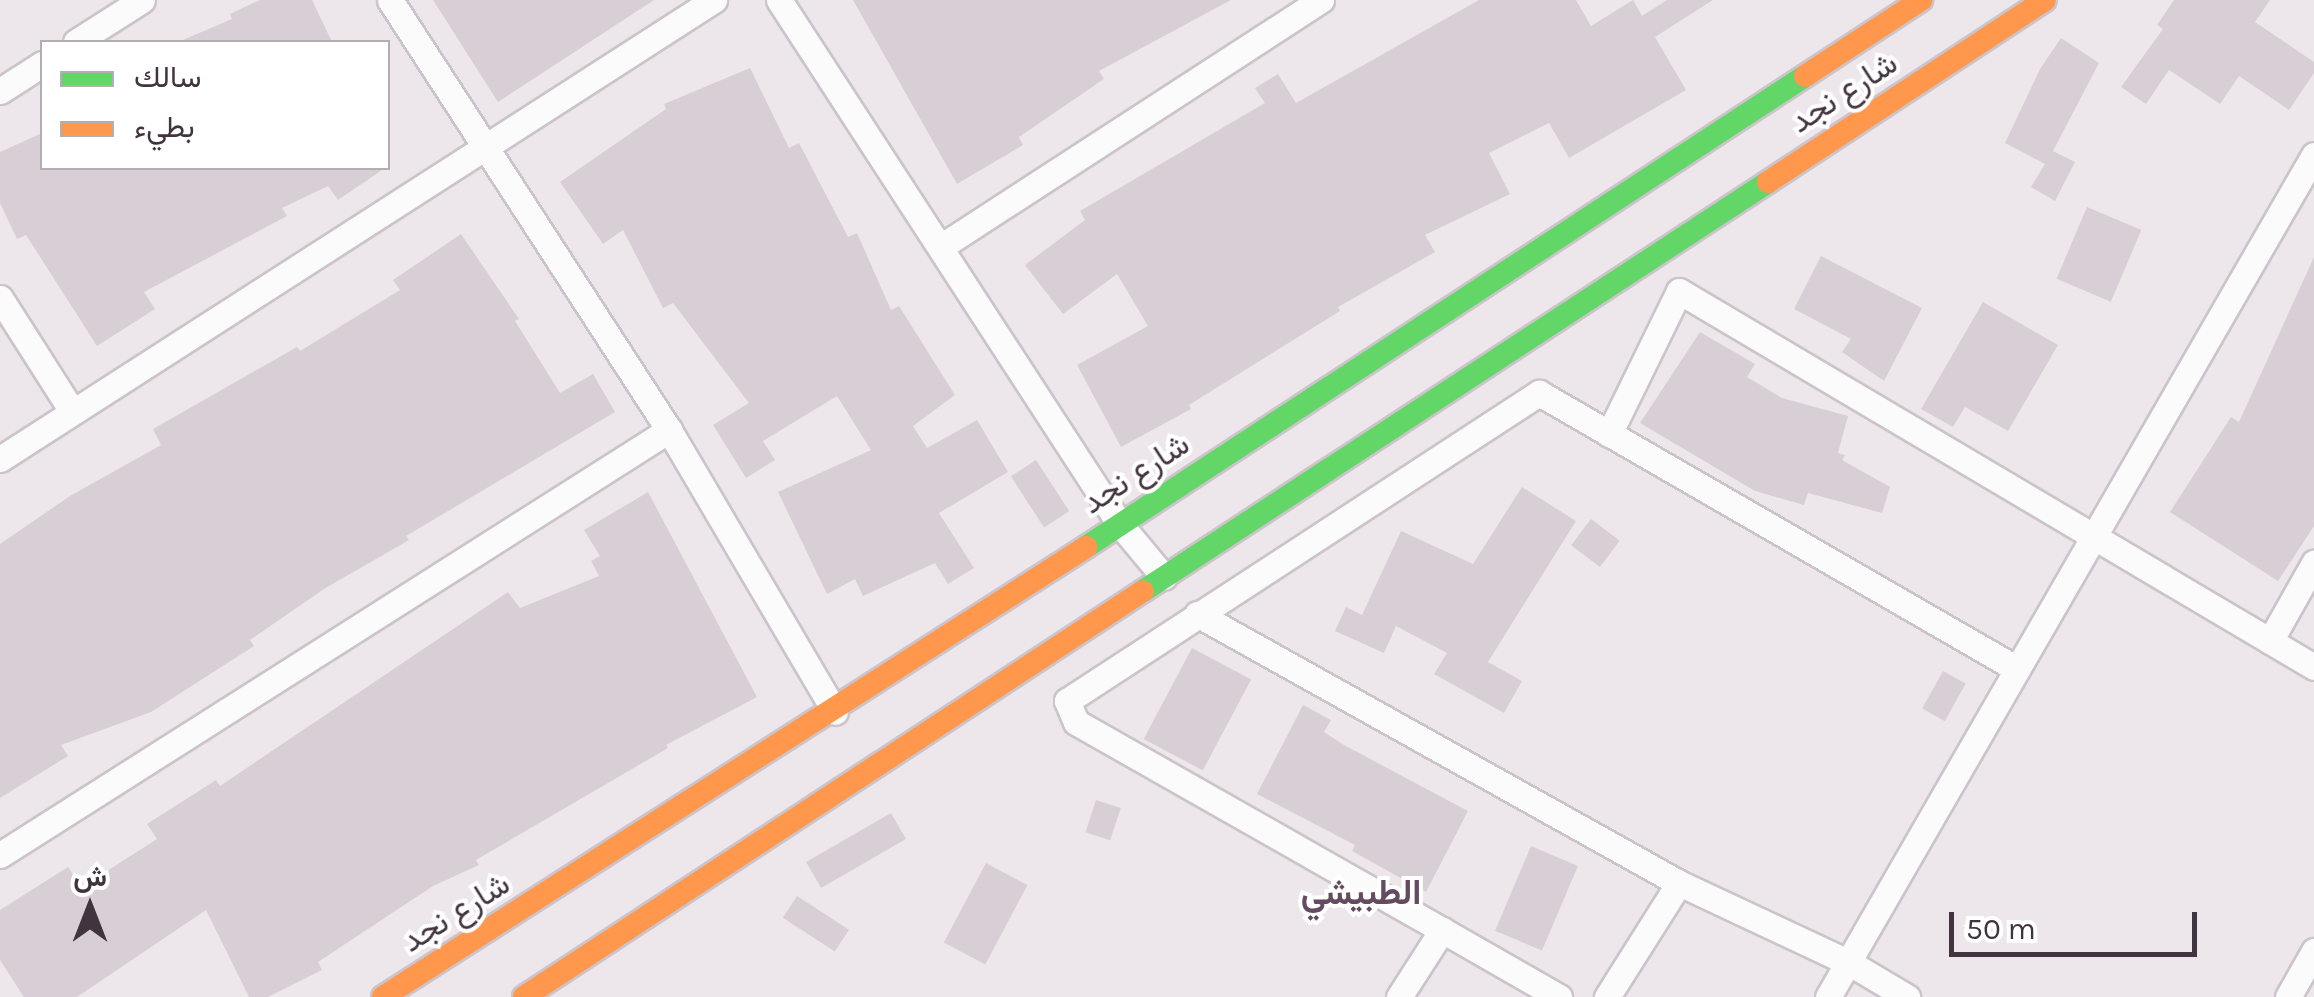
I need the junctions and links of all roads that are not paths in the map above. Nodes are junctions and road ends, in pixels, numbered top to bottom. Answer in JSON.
{"nodes":[{"id":1,"x":142,"y":0,"type":"edge"},
{"id":2,"x":390,"y":0,"type":"edge"},
{"id":3,"x":714,"y":0,"type":"edge"},
{"id":4,"x":779,"y":0,"type":"edge"},
{"id":5,"x":1320,"y":0,"type":"edge"},
{"id":6,"x":1921,"y":0,"type":"edge"},
{"id":7,"x":2045,"y":0,"type":"edge"},
{"id":8,"x":79,"y":40,"type":"edge"},
{"id":9,"x":40,"y":65,"type":"edge"},
{"id":10,"x":0,"y":91,"type":"edge"},
{"id":11,"x":487,"y":144,"type":"junction"},
{"id":12,"x":2314,"y":155,"type":"edge"},
{"id":13,"x":942,"y":246,"type":"junction"},
{"id":14,"x":0,"y":298,"type":"edge"},
{"id":15,"x":72,"y":411,"type":"junction"},
{"id":16,"x":669,"y":430,"type":"junction"},
{"id":17,"x":1609,"y":434,"type":"junction"},
{"id":18,"x":0,"y":459,"type":"edge"},
{"id":19,"x":1119,"y":523,"type":"junction"},
{"id":20,"x":2093,"y":536,"type":"junction"},
{"id":21,"x":2314,"y":562,"type":"edge"},
{"id":22,"x":1164,"y":576,"type":"junction"},
{"id":23,"x":1197,"y":614,"type":"junction"},
{"id":24,"x":2270,"y":641,"type":"junction"},
{"id":25,"x":2314,"y":667,"type":"edge"},
{"id":26,"x":2017,"y":669,"type":"junction"},
{"id":27,"x":834,"y":712,"type":"junction"},
{"id":28,"x":0,"y":855,"type":"edge"},
{"id":29,"x":1680,"y":883,"type":"junction"},
{"id":30,"x":1442,"y":930,"type":"junction"},
{"id":31,"x":2314,"y":951,"type":"edge"},
{"id":32,"x":1848,"y":962,"type":"junction"},
{"id":33,"x":383,"y":997,"type":"edge"},
{"id":34,"x":524,"y":997,"type":"edge"},
{"id":35,"x":1399,"y":997,"type":"edge"},
{"id":36,"x":1558,"y":997,"type":"edge"},
{"id":37,"x":1607,"y":997,"type":"edge"},
{"id":38,"x":1828,"y":997,"type":"edge"},
{"id":39,"x":1907,"y":997,"type":"edge"},
{"id":40,"x":2288,"y":997,"type":"edge"}],
"edges":[{"from":1,"to":8,"type":"street"},
{"from":2,"to":11,"type":"street"},
{"from":3,"to":11,"type":"street"},
{"from":4,"to":13,"type":"street"},
{"from":5,"to":13,"type":"street"},
{"from":6,"to":19,"type":"street","name":"شارع نجد"},
{"from":7,"to":22,"type":"street","name":"شارع نجد"},
{"from":9,"to":10,"type":"street"},
{"from":11,"to":15,"type":"street"},
{"from":11,"to":16,"type":"street"},
{"from":12,"to":20,"type":"street"},
{"from":13,"to":19,"type":"street"},
{"from":14,"to":15,"type":"street"},
{"from":15,"to":18,"type":"street"},
{"from":16,"to":27,"type":"street"},
{"from":16,"to":28,"type":"street"},
{"from":17,"to":20,"type":"street"},
{"from":17,"to":23,"type":"street"},
{"from":17,"to":26,"type":"street"},
{"from":19,"to":22,"type":"street"},
{"from":19,"to":27,"type":"street","name":"شارع نجد"},
{"from":20,"to":24,"type":"street"},
{"from":20,"to":26,"type":"street"},
{"from":21,"to":24,"type":"street"},
{"from":22,"to":34,"type":"street","name":"شارع نجد"},
{"from":23,"to":29,"type":"street"},
{"from":23,"to":30,"type":"street"},
{"from":24,"to":25,"type":"street"},
{"from":26,"to":32,"type":"street"},
{"from":27,"to":33,"type":"street","name":"شارع نجد"},
{"from":29,"to":32,"type":"street"},
{"from":29,"to":37,"type":"street"},
{"from":30,"to":35,"type":"street"},
{"from":30,"to":36,"type":"street"},
{"from":31,"to":40,"type":"street"},
{"from":32,"to":38,"type":"street"},
{"from":32,"to":39,"type":"street"}]}
